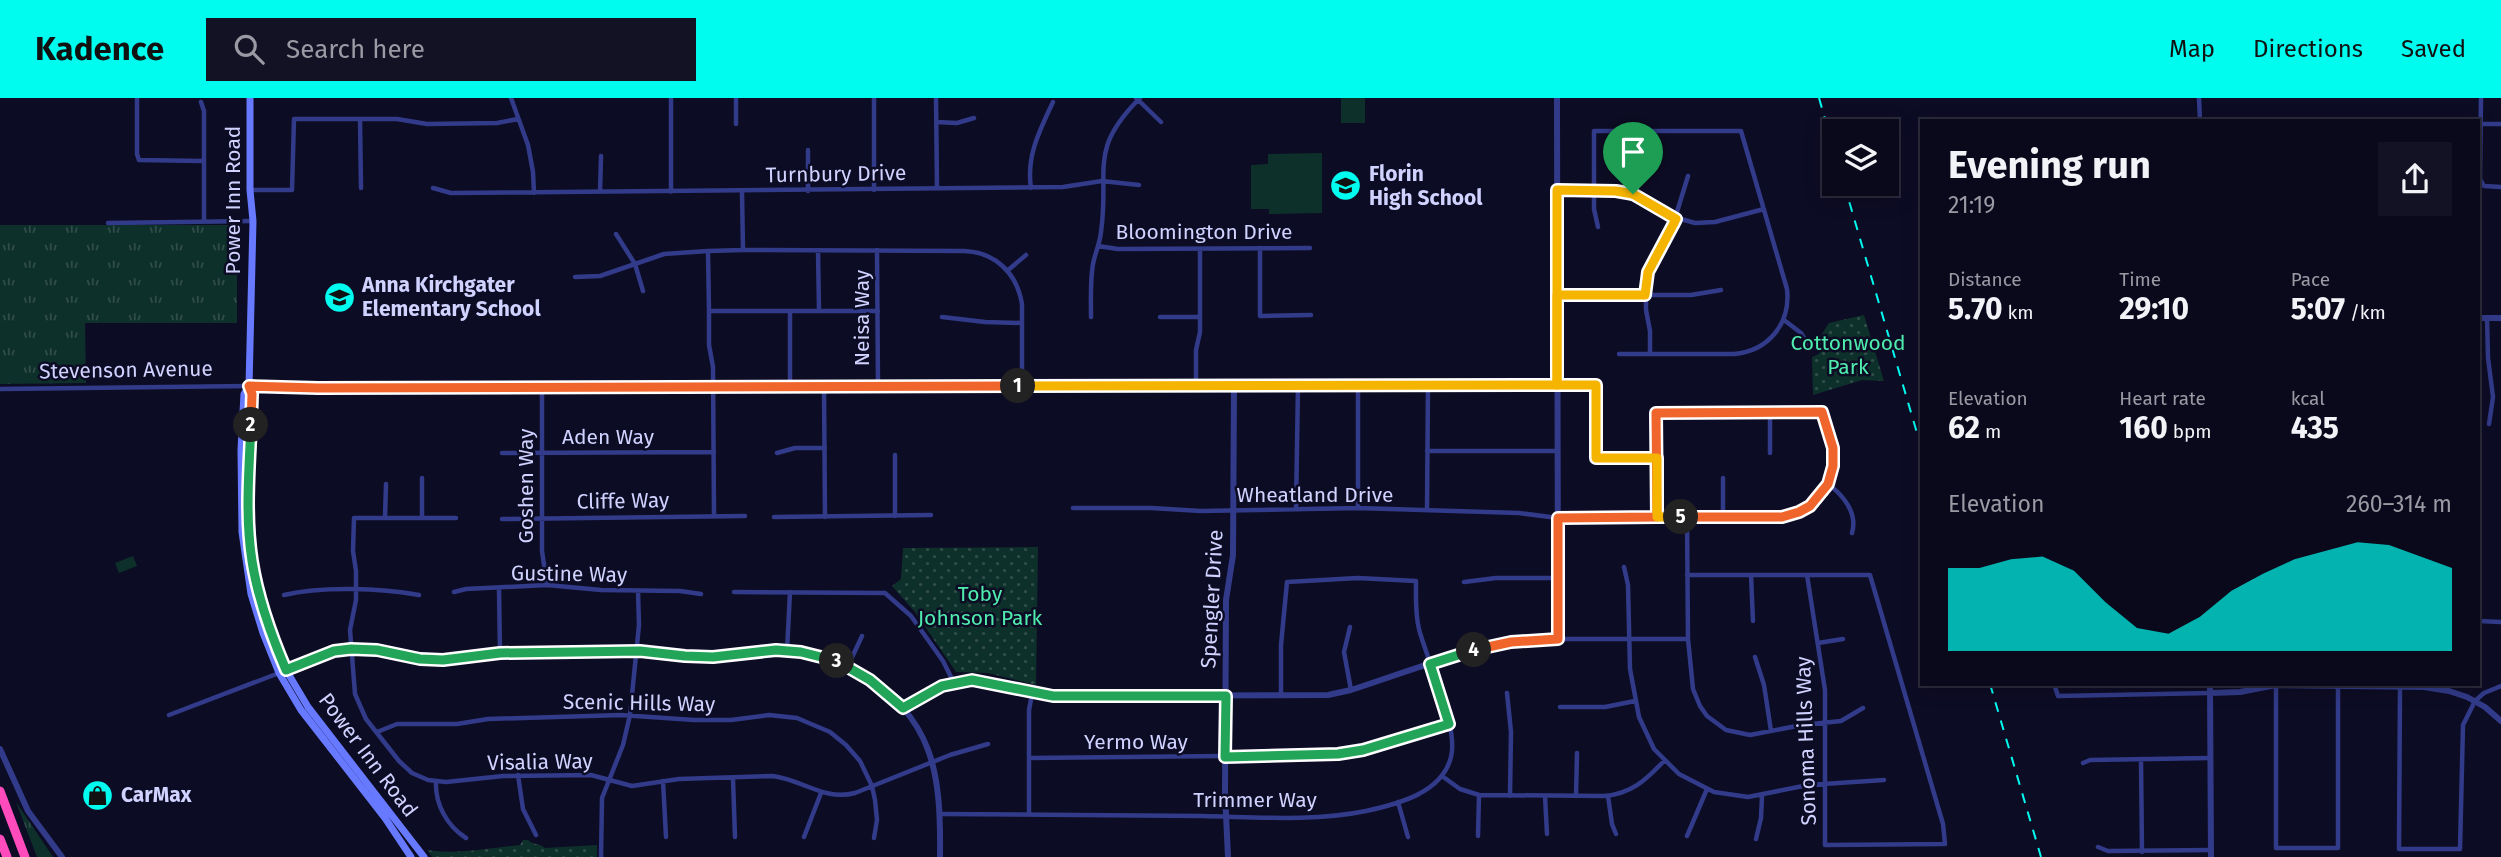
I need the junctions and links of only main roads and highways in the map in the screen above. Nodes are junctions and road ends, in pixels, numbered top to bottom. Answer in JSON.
{"nodes":[{"id":1,"x":250,"y":98,"type":"edge"},
{"id":2,"x":283,"y":672,"type":"junction"},
{"id":3,"x":0,"y":791,"type":"edge"},
{"id":4,"x":0,"y":839,"type":"edge"},
{"id":5,"x":7,"y":857,"type":"edge"},
{"id":6,"x":26,"y":857,"type":"edge"},
{"id":7,"x":411,"y":857,"type":"edge"},
{"id":8,"x":424,"y":857,"type":"edge"}],
"edges":[{"from":1,"to":2,"type":"main road","name":"Power Inn Road"},
{"from":2,"to":7,"type":"main road","name":"Power Inn Road"},
{"from":2,"to":8,"type":"main road","name":"Power Inn Road"},
{"from":3,"to":6,"type":"highway"},
{"from":4,"to":5,"type":"highway"}]}
